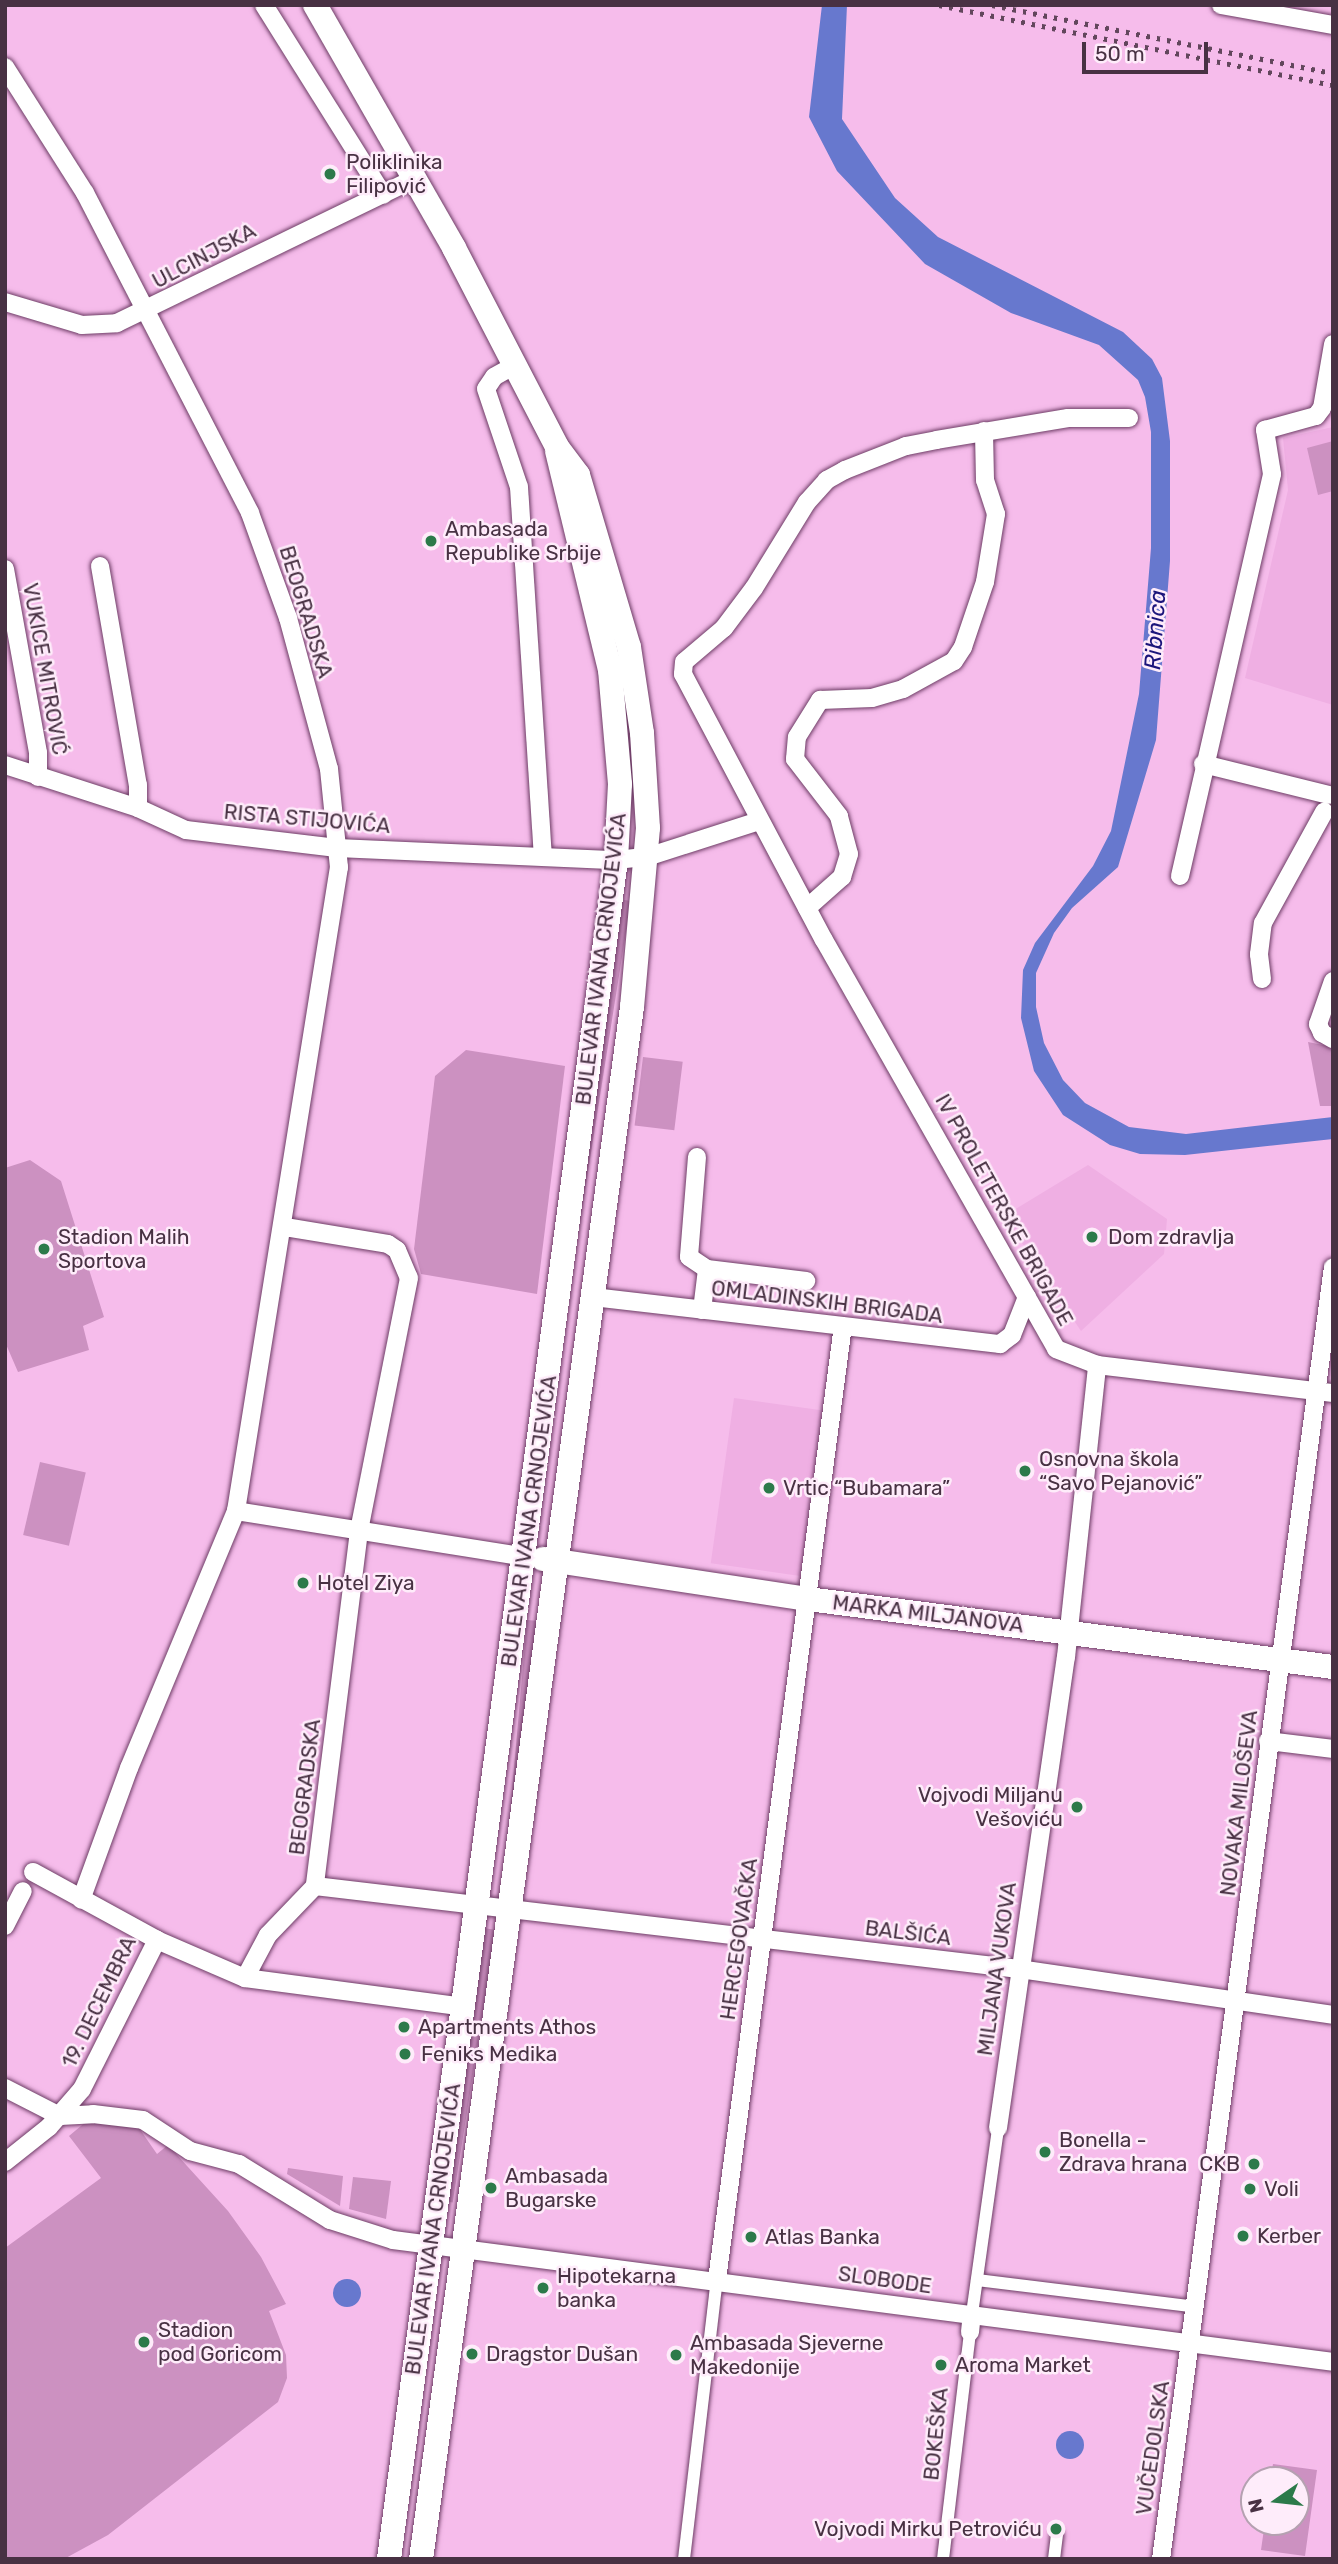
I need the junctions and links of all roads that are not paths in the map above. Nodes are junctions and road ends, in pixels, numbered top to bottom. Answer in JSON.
{"nodes":[{"id":1,"x":264,"y":5,"type":"edge"},
{"id":2,"x":315,"y":5,"type":"edge"},
{"id":3,"x":1221,"y":5,"type":"edge"},
{"id":4,"x":1333,"y":25,"type":"edge"},
{"id":5,"x":5,"y":68,"type":"edge"},
{"id":6,"x":416,"y":178,"type":"junction"},
{"id":7,"x":383,"y":195,"type":"junction"},
{"id":8,"x":5,"y":302,"type":"edge"},
{"id":9,"x":148,"y":312,"type":"junction"},
{"id":10,"x":1333,"y":344,"type":"edge"},
{"id":11,"x":517,"y":364,"type":"junction"},
{"id":12,"x":1129,"y":418,"type":"dead end"},
{"id":13,"x":984,"y":431,"type":"junction"},
{"id":14,"x":557,"y":447,"type":"junction"},
{"id":15,"x":100,"y":566,"type":"dead end"},
{"id":16,"x":5,"y":569,"type":"edge"},
{"id":17,"x":1203,"y":764,"type":"junction"},
{"id":18,"x":5,"y":765,"type":"edge"},
{"id":19,"x":38,"y":777,"type":"junction"},
{"id":20,"x":1330,"y":805,"type":"edge"},
{"id":21,"x":138,"y":808,"type":"junction"},
{"id":22,"x":759,"y":821,"type":"junction"},
{"id":23,"x":337,"y":848,"type":"junction"},
{"id":24,"x":542,"y":856,"type":"junction"},
{"id":25,"x":647,"y":857,"type":"junction"},
{"id":26,"x":616,"y":860,"type":"junction"},
{"id":27,"x":1180,"y":876,"type":"dead end"},
{"id":28,"x":807,"y":908,"type":"junction"},
{"id":29,"x":1262,"y":978,"type":"dead end"},
{"id":30,"x":1333,"y":982,"type":"edge"},
{"id":31,"x":1333,"y":1038,"type":"edge"},
{"id":32,"x":697,"y":1157,"type":"dead end"},
{"id":33,"x":285,"y":1227,"type":"junction"},
{"id":34,"x":1332,"y":1267,"type":"edge"},
{"id":35,"x":707,"y":1269,"type":"junction"},
{"id":36,"x":806,"y":1280,"type":"dead end"},
{"id":37,"x":593,"y":1297,"type":"junction"},
{"id":38,"x":1027,"y":1297,"type":"junction"},
{"id":39,"x":702,"y":1310,"type":"junction"},
{"id":40,"x":842,"y":1326,"type":"junction"},
{"id":41,"x":1097,"y":1365,"type":"junction"},
{"id":42,"x":1324,"y":1392,"type":"edge"},
{"id":43,"x":236,"y":1511,"type":"junction"},
{"id":44,"x":359,"y":1531,"type":"junction"},
{"id":45,"x":525,"y":1557,"type":"junction"},
{"id":46,"x":558,"y":1562,"type":"junction"},
{"id":47,"x":808,"y":1599,"type":"junction"},
{"id":48,"x":1069,"y":1631,"type":"junction"},
{"id":49,"x":1280,"y":1660,"type":"junction"},
{"id":50,"x":1333,"y":1667,"type":"edge"},
{"id":51,"x":1268,"y":1741,"type":"junction"},
{"id":52,"x":1333,"y":1749,"type":"edge"},
{"id":53,"x":33,"y":1872,"type":"dead end"},
{"id":54,"x":316,"y":1886,"type":"junction"},
{"id":55,"x":23,"y":1891,"type":"dead end"},
{"id":56,"x":82,"y":1900,"type":"junction"},
{"id":57,"x":477,"y":1905,"type":"junction"},
{"id":58,"x":510,"y":1910,"type":"junction"},
{"id":59,"x":5,"y":1926,"type":"edge"},
{"id":60,"x":763,"y":1939,"type":"junction"},
{"id":61,"x":157,"y":1940,"type":"junction"},
{"id":62,"x":1019,"y":1969,"type":"junction"},
{"id":63,"x":245,"y":1978,"type":"junction"},
{"id":64,"x":1238,"y":2002,"type":"junction"},
{"id":65,"x":464,"y":2007,"type":"junction"},
{"id":66,"x":1333,"y":2015,"type":"edge"},
{"id":67,"x":5,"y":2088,"type":"edge"},
{"id":68,"x":60,"y":2116,"type":"junction"},
{"id":69,"x":998,"y":2128,"type":"joint"},
{"id":70,"x":5,"y":2162,"type":"edge"},
{"id":71,"x":432,"y":2243,"type":"junction"},
{"id":72,"x":464,"y":2247,"type":"junction"},
{"id":73,"x":717,"y":2280,"type":"junction"},
{"id":74,"x":977,"y":2280,"type":"junction"},
{"id":75,"x":1196,"y":2307,"type":"junction"},
{"id":76,"x":971,"y":2323,"type":"junction"},
{"id":77,"x":1191,"y":2344,"type":"junction"},
{"id":78,"x":1333,"y":2362,"type":"edge"},
{"id":79,"x":1057,"y":2534,"type":"dead end"},
{"id":80,"x":389,"y":2559,"type":"edge"},
{"id":81,"x":421,"y":2559,"type":"edge"},
{"id":82,"x":684,"y":2559,"type":"edge"},
{"id":83,"x":943,"y":2559,"type":"edge"},
{"id":84,"x":1054,"y":2559,"type":"edge"},
{"id":85,"x":1161,"y":2559,"type":"edge"}],
"edges":[{"from":1,"to":7,"type":"street"},
{"from":2,"to":6,"type":"main road"},
{"from":3,"to":4,"type":"street"},
{"from":5,"to":9,"type":"street","name":"BEOGRADSKA"},
{"from":6,"to":7,"type":"street","name":"ULCINJSKA"},
{"from":6,"to":11,"type":"main road"},
{"from":7,"to":9,"type":"street","name":"ULCINJSKA"},
{"from":8,"to":9,"type":"street","name":"ULCINJSKA"},
{"from":9,"to":23,"type":"street","name":"BEOGRADSKA"},
{"from":10,"to":17,"type":"street"},
{"from":11,"to":14,"type":"main road"},
{"from":11,"to":24,"type":"street"},
{"from":12,"to":13,"type":"street"},
{"from":13,"to":22,"type":"street","name":"IV PROLETERSKE BRIGADE"},
{"from":13,"to":28,"type":"street"},
{"from":14,"to":25,"type":"main road","name":"BULEVAR IVANA CRNOJEVIĆA"},
{"from":14,"to":26,"type":"main road","name":"BULEVAR IVANA CRNOJEVIĆA"},
{"from":15,"to":21,"type":"street"},
{"from":16,"to":19,"type":"street","name":"VUKICE MITROVIĆ"},
{"from":17,"to":20,"type":"street"},
{"from":17,"to":27,"type":"street"},
{"from":18,"to":19,"type":"street","name":"RISTA STIJOVIĆA"},
{"from":19,"to":21,"type":"street","name":"RISTA STIJOVIĆA"},
{"from":20,"to":29,"type":"street"},
{"from":21,"to":23,"type":"street","name":"RISTA STIJOVIĆA"},
{"from":22,"to":25,"type":"street"},
{"from":22,"to":28,"type":"street","name":"IV PROLETERSKE BRIGADE"},
{"from":23,"to":24,"type":"street","name":"RISTA STIJOVIĆA"},
{"from":23,"to":33,"type":"street","name":"BEOGRADSKA"},
{"from":24,"to":26,"type":"street","name":"RISTA STIJOVIĆA"},
{"from":25,"to":26,"type":"street"},
{"from":25,"to":37,"type":"main road","name":"BULEVAR IVANA CRNOJEVIĆA"},
{"from":26,"to":45,"type":"main road","name":"BULEVAR IVANA CRNOJEVIĆA"},
{"from":28,"to":38,"type":"street","name":"IV PROLETERSKE BRIGADE"},
{"from":30,"to":31,"type":"street"},
{"from":32,"to":35,"type":"street"},
{"from":33,"to":43,"type":"street","name":"BEOGRADSKA"},
{"from":33,"to":44,"type":"street","name":"BEOGRADSKA"},
{"from":34,"to":42,"type":"street","name":"NOVAKA MILOŠEVA"},
{"from":35,"to":36,"type":"street"},
{"from":35,"to":39,"type":"street"},
{"from":37,"to":39,"type":"street","name":"OMLADINSKIH BRIGADA"},
{"from":37,"to":46,"type":"main road","name":"BULEVAR IVANA CRNOJEVIĆA"},
{"from":38,"to":40,"type":"street","name":"OMLADINSKIH BRIGADA"},
{"from":38,"to":41,"type":"street","name":"IV PROLETERSKE BRIGADE"},
{"from":39,"to":40,"type":"street","name":"OMLADINSKIH BRIGADA"},
{"from":40,"to":47,"type":"street","name":"HERCEGOVAČKA"},
{"from":41,"to":42,"type":"street"},
{"from":41,"to":48,"type":"street"},
{"from":42,"to":49,"type":"street","name":"NOVAKA MILOŠEVA"},
{"from":43,"to":44,"type":"street"},
{"from":43,"to":56,"type":"street","name":"BEOGRADSKA"},
{"from":44,"to":45,"type":"street"},
{"from":44,"to":54,"type":"street","name":"BEOGRADSKA"},
{"from":45,"to":46,"type":"main road","name":"MARKA MILJANOVA"},
{"from":45,"to":57,"type":"main road","name":"BULEVAR IVANA CRNOJEVIĆA"},
{"from":46,"to":47,"type":"main road","name":"MARKA MILJANOVA"},
{"from":46,"to":58,"type":"main road","name":"BULEVAR IVANA CRNOJEVIĆA"},
{"from":47,"to":48,"type":"main road","name":"MARKA MILJANOVA"},
{"from":47,"to":60,"type":"street","name":"HERCEGOVAČKA"},
{"from":48,"to":49,"type":"main road","name":"MARKA MILJANOVA"},
{"from":48,"to":62,"type":"street","name":"MILJANA VUKOVA"},
{"from":49,"to":50,"type":"main road","name":"MARKA MILJANOVA"},
{"from":49,"to":51,"type":"street","name":"NOVAKA MILOŠEVA"},
{"from":51,"to":52,"type":"street"},
{"from":51,"to":64,"type":"street","name":"NOVAKA MILOŠEVA"},
{"from":53,"to":56,"type":"street"},
{"from":54,"to":57,"type":"street","name":"BEOGRADSKA"},
{"from":54,"to":63,"type":"street"},
{"from":55,"to":59,"type":"street"},
{"from":56,"to":61,"type":"street","name":"19. DECEMBRA"},
{"from":57,"to":58,"type":"street","name":"BALŠIĆA"},
{"from":57,"to":65,"type":"main road","name":"BULEVAR IVANA CRNOJEVIĆA"},
{"from":58,"to":60,"type":"street","name":"BALŠIĆA"},
{"from":58,"to":72,"type":"main road","name":"BULEVAR IVANA CRNOJEVIĆA"},
{"from":60,"to":62,"type":"street","name":"BALŠIĆA"},
{"from":60,"to":73,"type":"street","name":"HERCEGOVAČKA"},
{"from":61,"to":63,"type":"street"},
{"from":61,"to":68,"type":"street","name":"19. DECEMBRA"},
{"from":62,"to":64,"type":"street","name":"BALŠIĆA"},
{"from":62,"to":69,"type":"street","name":"MILJANA VUKOVA"},
{"from":63,"to":65,"type":"street"},
{"from":64,"to":66,"type":"street","name":"BALŠIĆA"},
{"from":64,"to":75,"type":"street","name":"NOVAKA MILOŠEVA"},
{"from":65,"to":71,"type":"main road","name":"BULEVAR IVANA CRNOJEVIĆA"},
{"from":67,"to":68,"type":"street"},
{"from":68,"to":70,"type":"street","name":"19. DECEMBRA"},
{"from":68,"to":71,"type":"street"},
{"from":69,"to":74,"type":"street","name":"MILJANA VUKOVA"},
{"from":71,"to":72,"type":"street","name":"SLOBODE"},
{"from":71,"to":80,"type":"main road","name":"BULEVAR IVANA CRNOJEVIĆA"},
{"from":72,"to":73,"type":"street","name":"SLOBODE"},
{"from":72,"to":81,"type":"main road","name":"BULEVAR IVANA CRNOJEVIĆA"},
{"from":73,"to":76,"type":"street","name":"SLOBODE"},
{"from":73,"to":82,"type":"street","name":"HERCEGOVAČKA"},
{"from":74,"to":75,"type":"street"},
{"from":74,"to":76,"type":"street","name":"MILJANA VUKOVA"},
{"from":75,"to":77,"type":"street","name":"NOVAKA MILOŠEVA"},
{"from":76,"to":77,"type":"street","name":"SLOBODE"},
{"from":76,"to":83,"type":"street","name":"BOKEŠKA"},
{"from":77,"to":78,"type":"street","name":"SLOBODE"},
{"from":77,"to":85,"type":"street","name":"VUČEDOLSKA"},
{"from":79,"to":84,"type":"street"}]}
